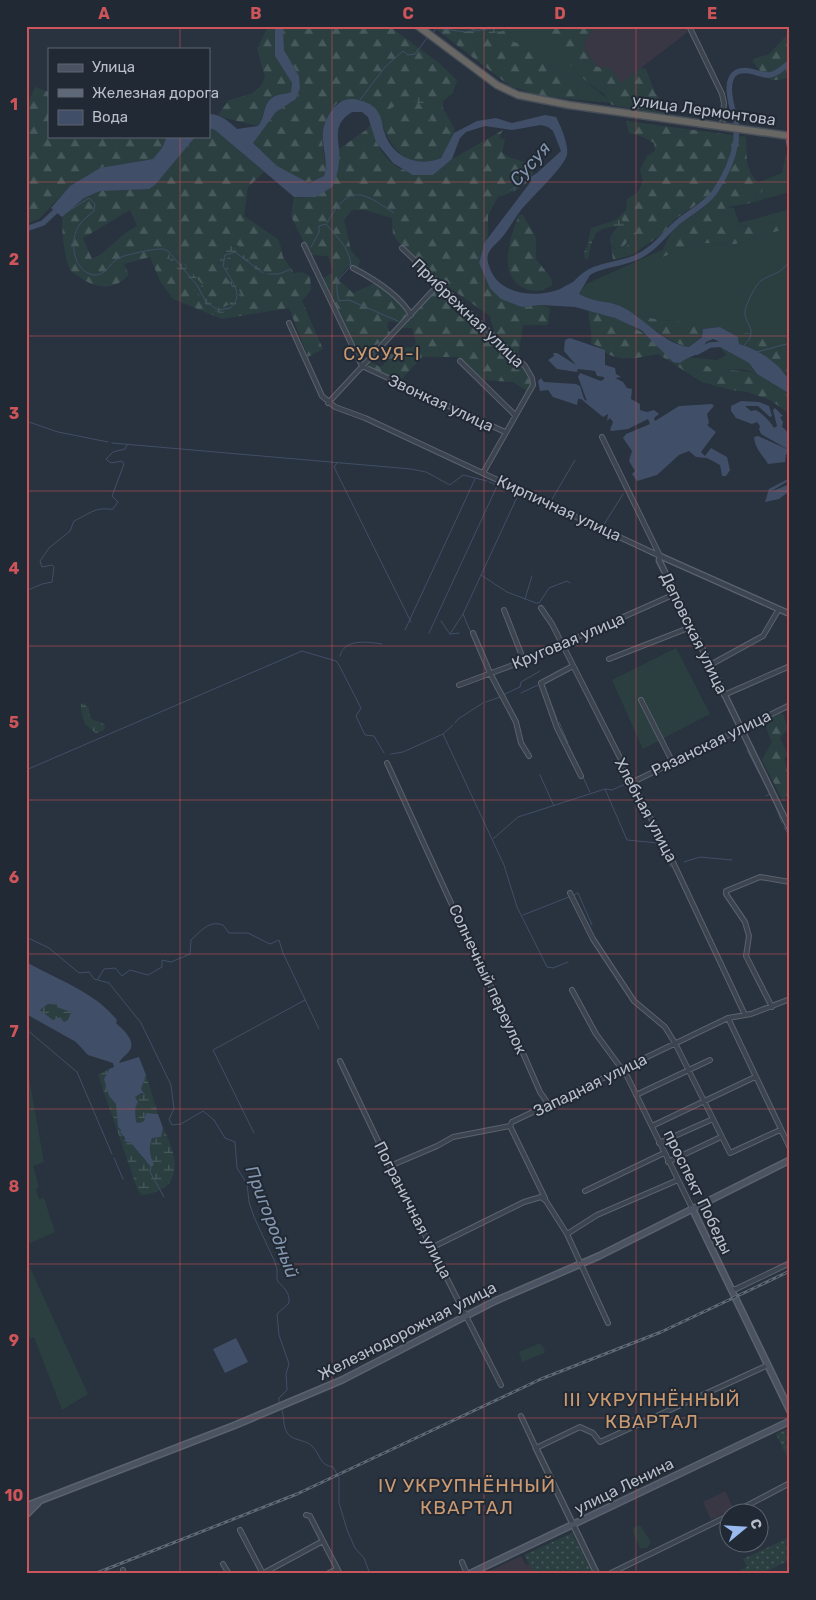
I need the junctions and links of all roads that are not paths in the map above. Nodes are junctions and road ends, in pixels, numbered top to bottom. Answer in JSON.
{"nodes":[{"id":1,"x":418,"y":26,"type":"edge"},
{"id":2,"x":689,"y":26,"type":"edge"},
{"id":3,"x":726,"y":128,"type":"junction"},
{"id":4,"x":789,"y":136,"type":"edge"},
{"id":5,"x":790,"y":147,"type":"edge"},
{"id":6,"x":304,"y":245,"type":"dead end"},
{"id":7,"x":402,"y":248,"type":"dead end"},
{"id":8,"x":353,"y":268,"type":"dead end"},
{"id":9,"x":438,"y":285,"type":"junction"},
{"id":10,"x":411,"y":315,"type":"junction"},
{"id":11,"x":289,"y":323,"type":"dead end"},
{"id":12,"x":460,"y":361,"type":"dead end"},
{"id":13,"x":362,"y":366,"type":"junction"},
{"id":14,"x":328,"y":403,"type":"junction"},
{"id":15,"x":515,"y":415,"type":"junction"},
{"id":16,"x":505,"y":432,"type":"junction"},
{"id":17,"x":602,"y":437,"type":"dead end"},
{"id":18,"x":483,"y":473,"type":"junction"},
{"id":19,"x":660,"y":556,"type":"junction"},
{"id":20,"x":675,"y":594,"type":"junction"},
{"id":21,"x":542,"y":608,"type":"dead end"},
{"id":22,"x":779,"y":609,"type":"junction"},
{"id":23,"x":504,"y":610,"type":"dead end"},
{"id":24,"x":790,"y":614,"type":"edge"},
{"id":25,"x":691,"y":627,"type":"junction"},
{"id":26,"x":473,"y":633,"type":"dead end"},
{"id":27,"x":563,"y":644,"type":"junction"},
{"id":28,"x":609,"y":660,"type":"dead end"},
{"id":29,"x":524,"y":661,"type":"junction"},
{"id":30,"x":710,"y":665,"type":"junction"},
{"id":31,"x":573,"y":666,"type":"junction"},
{"id":32,"x":790,"y":666,"type":"edge"},
{"id":33,"x":490,"y":673,"type":"junction"},
{"id":34,"x":459,"y":685,"type":"dead end"},
{"id":35,"x":724,"y":695,"type":"junction"},
{"id":36,"x":641,"y":700,"type":"dead end"},
{"id":37,"x":790,"y":705,"type":"edge"},
{"id":38,"x":741,"y":728,"type":"junction"},
{"id":39,"x":528,"y":756,"type":"dead end"},
{"id":40,"x":672,"y":761,"type":"junction"},
{"id":41,"x":387,"y":763,"type":"dead end"},
{"id":42,"x":581,"y":776,"type":"dead end"},
{"id":43,"x":633,"y":782,"type":"junction"},
{"id":44,"x":790,"y":829,"type":"edge"},
{"id":45,"x":790,"y":882,"type":"edge"},
{"id":46,"x":570,"y":893,"type":"dead end"},
{"id":47,"x":572,"y":990,"type":"dead end"},
{"id":48,"x":790,"y":999,"type":"edge"},
{"id":49,"x":772,"y":1006,"type":"junction"},
{"id":50,"x":745,"y":1015,"type":"junction"},
{"id":51,"x":728,"y":1018,"type":"junction"},
{"id":52,"x":675,"y":1043,"type":"junction"},
{"id":53,"x":710,"y":1060,"type":"dead end"},
{"id":54,"x":340,"y":1061,"type":"dead end"},
{"id":55,"x":623,"y":1070,"type":"junction"},
{"id":56,"x":688,"y":1070,"type":"junction"},
{"id":57,"x":755,"y":1077,"type":"junction"},
{"id":58,"x":636,"y":1095,"type":"junction"},
{"id":59,"x":705,"y":1102,"type":"junction"},
{"id":60,"x":549,"y":1105,"type":"junction"},
{"id":61,"x":713,"y":1119,"type":"junction"},
{"id":62,"x":510,"y":1126,"type":"junction"},
{"id":63,"x":652,"y":1126,"type":"junction"},
{"id":64,"x":780,"y":1130,"type":"junction"},
{"id":65,"x":721,"y":1136,"type":"junction"},
{"id":66,"x":660,"y":1143,"type":"junction"},
{"id":67,"x":790,"y":1148,"type":"edge"},
{"id":68,"x":664,"y":1153,"type":"junction"},
{"id":69,"x":790,"y":1160,"type":"edge"},
{"id":70,"x":668,"y":1162,"type":"junction"},
{"id":71,"x":390,"y":1166,"type":"junction"},
{"id":72,"x":678,"y":1180,"type":"junction"},
{"id":73,"x":585,"y":1191,"type":"dead end"},
{"id":74,"x":546,"y":1200,"type":"junction"},
{"id":75,"x":692,"y":1208,"type":"junction"},
{"id":76,"x":567,"y":1234,"type":"junction"},
{"id":77,"x":431,"y":1248,"type":"junction"},
{"id":78,"x":790,"y":1263,"type":"edge"},
{"id":79,"x":581,"y":1264,"type":"junction"},
{"id":80,"x":731,"y":1289,"type":"junction"},
{"id":81,"x":467,"y":1317,"type":"junction"},
{"id":82,"x":608,"y":1323,"type":"dead end"},
{"id":83,"x":768,"y":1365,"type":"junction"},
{"id":84,"x":501,"y":1385,"type":"dead end"},
{"id":85,"x":790,"y":1411,"type":"edge"},
{"id":86,"x":521,"y":1416,"type":"dead end"},
{"id":87,"x":790,"y":1421,"type":"edge"},
{"id":88,"x":536,"y":1448,"type":"junction"},
{"id":89,"x":790,"y":1482,"type":"edge"},
{"id":90,"x":42,"y":1501,"type":"junction"},
{"id":91,"x":753,"y":1502,"type":"edge"},
{"id":92,"x":26,"y":1506,"type":"edge"},
{"id":93,"x":26,"y":1515,"type":"edge"},
{"id":94,"x":306,"y":1515,"type":"dead end"},
{"id":95,"x":718,"y":1521,"type":"edge"},
{"id":96,"x":574,"y":1524,"type":"junction"},
{"id":97,"x":240,"y":1530,"type":"dead end"},
{"id":98,"x":323,"y":1541,"type":"junction"},
{"id":99,"x":462,"y":1562,"type":"dead end"},
{"id":100,"x":224,"y":1564,"type":"dead end"},
{"id":101,"x":337,"y":1569,"type":"junction"},
{"id":102,"x":229,"y":1574,"type":"edge"},
{"id":103,"x":262,"y":1574,"type":"edge"},
{"id":104,"x":327,"y":1574,"type":"edge"},
{"id":105,"x":340,"y":1574,"type":"edge"},
{"id":106,"x":468,"y":1574,"type":"edge"},
{"id":107,"x":597,"y":1574,"type":"edge"},
{"id":108,"x":609,"y":1574,"type":"edge"}],
"edges":[{"from":1,"to":3,"type":"highway","name":"улица Лермонтова"},
{"from":2,"to":3,"type":"street"},
{"from":3,"to":4,"type":"highway","name":"улица Лермонтова"},
{"from":4,"to":5,"type":"street"},
{"from":6,"to":13,"type":"street"},
{"from":7,"to":9,"type":"street","name":"Прибрежная улица"},
{"from":8,"to":10,"type":"street"},
{"from":9,"to":10,"type":"street"},
{"from":9,"to":15,"type":"street","name":"Прибрежная улица"},
{"from":10,"to":13,"type":"street"},
{"from":11,"to":14,"type":"street"},
{"from":12,"to":15,"type":"street"},
{"from":13,"to":14,"type":"street"},
{"from":13,"to":16,"type":"street","name":"Звонкая улица"},
{"from":14,"to":18,"type":"street","name":"Кирпичная улица"},
{"from":15,"to":16,"type":"street"},
{"from":16,"to":18,"type":"street"},
{"from":17,"to":19,"type":"street","name":"Деповская улица"},
{"from":18,"to":19,"type":"street","name":"Кирпичная улица"},
{"from":19,"to":20,"type":"street","name":"Деповская улица"},
{"from":19,"to":22,"type":"street","name":"Кирпичная улица"},
{"from":20,"to":25,"type":"street","name":"Деповская улица"},
{"from":20,"to":27,"type":"street","name":"Круговая улица"},
{"from":21,"to":27,"type":"street","name":"Хлебная улица"},
{"from":22,"to":24,"type":"street","name":"Кирпичная улица"},
{"from":22,"to":30,"type":"street"},
{"from":23,"to":29,"type":"street"},
{"from":25,"to":28,"type":"street"},
{"from":25,"to":30,"type":"street","name":"Деповская улица"},
{"from":26,"to":33,"type":"street"},
{"from":27,"to":29,"type":"street","name":"Круговая улица"},
{"from":27,"to":31,"type":"street","name":"Хлебная улица"},
{"from":29,"to":33,"type":"street","name":"Круговая улица"},
{"from":30,"to":35,"type":"street","name":"Деповская улица"},
{"from":31,"to":42,"type":"street"},
{"from":31,"to":43,"type":"street","name":"Хлебная улица"},
{"from":32,"to":35,"type":"street"},
{"from":33,"to":34,"type":"street","name":"Круговая улица"},
{"from":33,"to":39,"type":"street"},
{"from":35,"to":38,"type":"street","name":"Деповская улица"},
{"from":36,"to":40,"type":"street"},
{"from":37,"to":38,"type":"street","name":"Рязанская улица"},
{"from":38,"to":40,"type":"street","name":"Рязанская улица"},
{"from":38,"to":44,"type":"street","name":"Деповская улица"},
{"from":40,"to":43,"type":"street","name":"Рязанская улица"},
{"from":41,"to":60,"type":"street","name":"Солнечный переулок"},
{"from":43,"to":50,"type":"street","name":"Хлебная улица"},
{"from":45,"to":49,"type":"street"},
{"from":46,"to":52,"type":"street"},
{"from":47,"to":55,"type":"street","name":"проспект Победы"},
{"from":48,"to":49,"type":"street","name":"Западная улица"},
{"from":49,"to":50,"type":"street","name":"Западная улица"},
{"from":50,"to":51,"type":"street","name":"Западная улица"},
{"from":51,"to":52,"type":"street","name":"Западная улица"},
{"from":51,"to":57,"type":"street"},
{"from":52,"to":55,"type":"street","name":"Западная улица"},
{"from":52,"to":56,"type":"street"},
{"from":53,"to":56,"type":"street"},
{"from":54,"to":71,"type":"street","name":"Пограничная улица"},
{"from":55,"to":58,"type":"street","name":"проспект Победы"},
{"from":55,"to":60,"type":"street","name":"Западная улица"},
{"from":56,"to":58,"type":"street"},
{"from":56,"to":59,"type":"street"},
{"from":57,"to":59,"type":"street"},
{"from":57,"to":64,"type":"street"},
{"from":58,"to":63,"type":"street","name":"проспект Победы"},
{"from":59,"to":61,"type":"street"},
{"from":59,"to":63,"type":"street"},
{"from":60,"to":62,"type":"street","name":"Западная улица"},
{"from":61,"to":65,"type":"street"},
{"from":61,"to":66,"type":"street"},
{"from":62,"to":71,"type":"street","name":"Западная улица"},
{"from":62,"to":74,"type":"street"},
{"from":63,"to":66,"type":"street","name":"проспект Победы"},
{"from":64,"to":65,"type":"street"},
{"from":64,"to":67,"type":"street"},
{"from":65,"to":70,"type":"street"},
{"from":66,"to":68,"type":"street","name":"проспект Победы"},
{"from":68,"to":70,"type":"street","name":"проспект Победы"},
{"from":68,"to":73,"type":"street"},
{"from":69,"to":75,"type":"main road","name":"Железнодорожная улица"},
{"from":70,"to":72,"type":"street","name":"проспект Победы"},
{"from":71,"to":77,"type":"street","name":"Пограничная улица"},
{"from":72,"to":75,"type":"street","name":"проспект Победы"},
{"from":72,"to":76,"type":"street"},
{"from":74,"to":76,"type":"street"},
{"from":74,"to":77,"type":"street"},
{"from":75,"to":79,"type":"main road","name":"Железнодорожная улица"},
{"from":75,"to":80,"type":"main road","name":"проспект Победы"},
{"from":76,"to":79,"type":"street"},
{"from":77,"to":81,"type":"street","name":"Пограничная улица"},
{"from":78,"to":80,"type":"street"},
{"from":79,"to":81,"type":"main road","name":"Железнодорожная улица"},
{"from":79,"to":82,"type":"street"},
{"from":80,"to":83,"type":"main road","name":"проспект Победы"},
{"from":81,"to":84,"type":"street","name":"Пограничная улица"},
{"from":81,"to":90,"type":"main road","name":"Железнодорожная улица"},
{"from":83,"to":85,"type":"main road","name":"проспект Победы"},
{"from":83,"to":88,"type":"street"},
{"from":86,"to":88,"type":"street"},
{"from":87,"to":96,"type":"main road","name":"улица Ленина"},
{"from":88,"to":96,"type":"street"},
{"from":89,"to":91,"type":"street"},
{"from":90,"to":92,"type":"main road","name":"Железнодорожная улица"},
{"from":90,"to":93,"type":"main road"},
{"from":94,"to":98,"type":"street"},
{"from":95,"to":108,"type":"street"},
{"from":96,"to":106,"type":"main road","name":"улица Ленина"},
{"from":96,"to":107,"type":"street"},
{"from":97,"to":103,"type":"street"},
{"from":98,"to":101,"type":"street"},
{"from":98,"to":103,"type":"street"},
{"from":99,"to":106,"type":"street"},
{"from":100,"to":102,"type":"street"},
{"from":101,"to":104,"type":"street"},
{"from":101,"to":105,"type":"street"}]}
